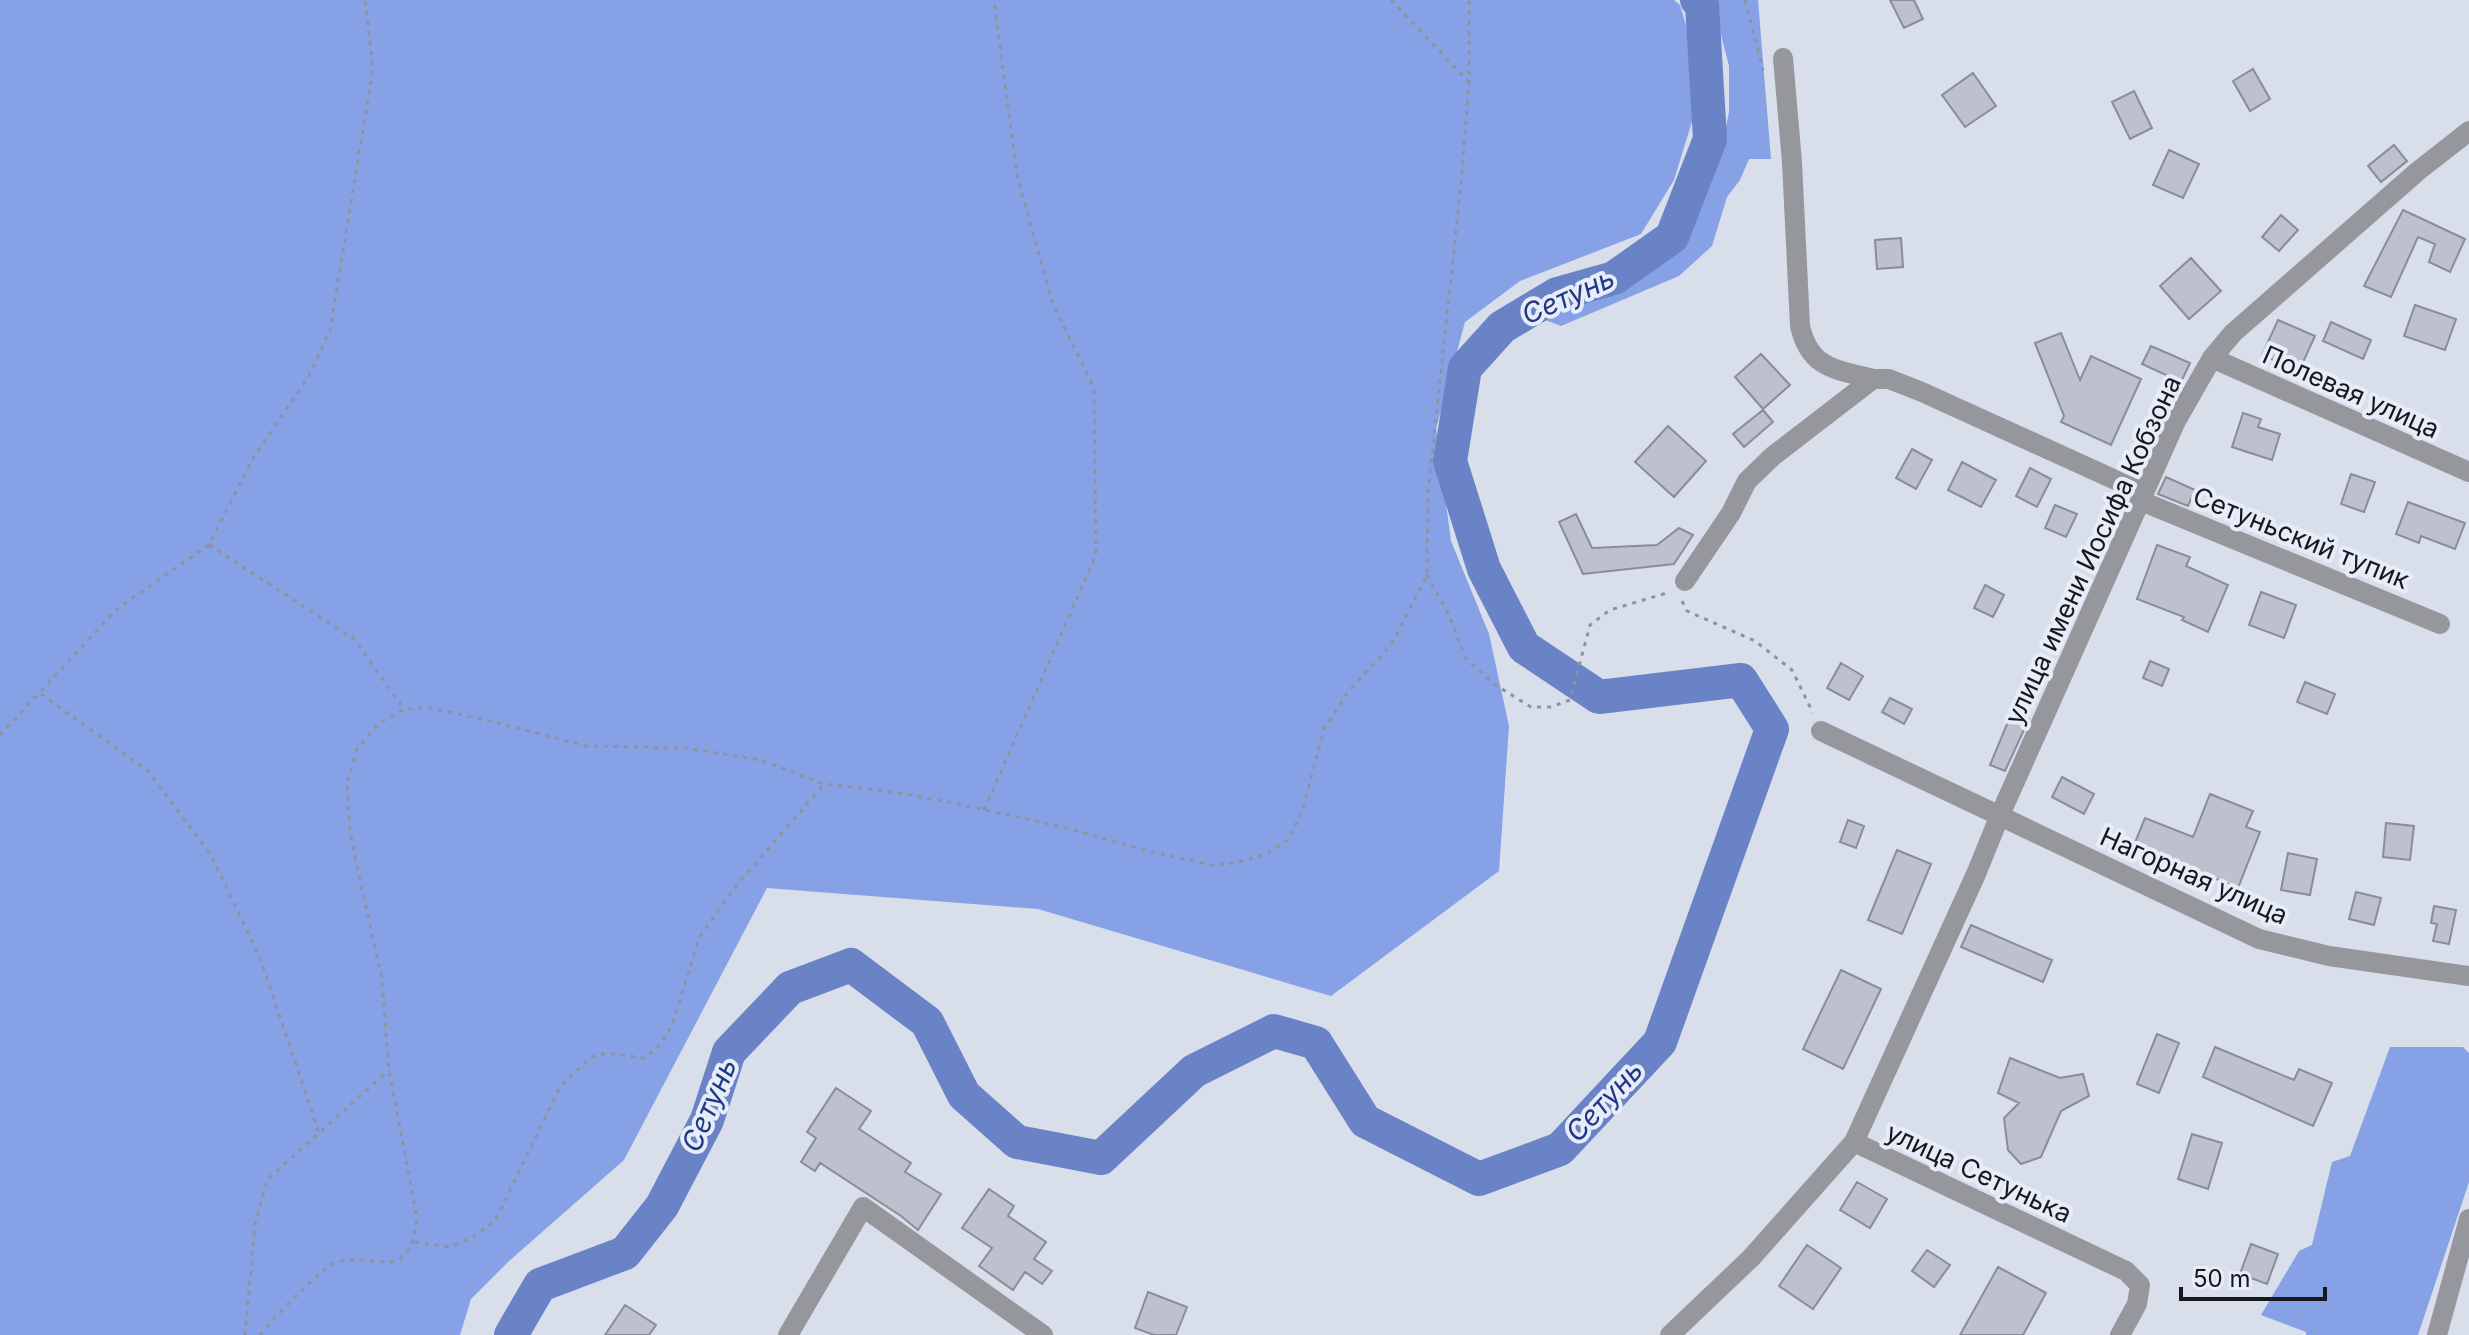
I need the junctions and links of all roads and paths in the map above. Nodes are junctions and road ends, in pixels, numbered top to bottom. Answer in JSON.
{"nodes":[{"id":1,"x":365,"y":0,"type":"edge"},
{"id":2,"x":994,"y":0,"type":"edge"},
{"id":3,"x":1391,"y":0,"type":"edge"},
{"id":4,"x":1469,"y":0,"type":"edge"},
{"id":5,"x":1783,"y":58,"type":"dead end"},
{"id":6,"x":1469,"y":82,"type":"junction"},
{"id":7,"x":2469,"y":131,"type":"edge"},
{"id":8,"x":2212,"y":358,"type":"junction"},
{"id":9,"x":1873,"y":379,"type":"junction"},
{"id":10,"x":2469,"y":472,"type":"edge"},
{"id":11,"x":2143,"y":497,"type":"junction"},
{"id":12,"x":209,"y":545,"type":"junction"},
{"id":13,"x":1427,"y":575,"type":"junction"},
{"id":14,"x":1680,"y":586,"type":"junction"},
{"id":15,"x":2440,"y":624,"type":"dead end"},
{"id":16,"x":39,"y":693,"type":"junction"},
{"id":17,"x":404,"y":709,"type":"junction"},
{"id":18,"x":1821,"y":731,"type":"joint"},
{"id":19,"x":0,"y":735,"type":"edge"},
{"id":20,"x":824,"y":784,"type":"junction"},
{"id":21,"x":984,"y":810,"type":"junction"},
{"id":22,"x":2000,"y":815,"type":"junction"},
{"id":23,"x":2469,"y":976,"type":"edge"},
{"id":24,"x":389,"y":1070,"type":"junction"},
{"id":25,"x":319,"y":1133,"type":"junction"},
{"id":26,"x":1854,"y":1142,"type":"junction"},
{"id":27,"x":2469,"y":1219,"type":"edge"},
{"id":28,"x":415,"y":1242,"type":"junction"},
{"id":29,"x":245,"y":1335,"type":"edge"},
{"id":30,"x":260,"y":1335,"type":"edge"},
{"id":31,"x":788,"y":1335,"type":"edge"},
{"id":32,"x":1043,"y":1335,"type":"edge"},
{"id":33,"x":1670,"y":1335,"type":"edge"},
{"id":34,"x":2120,"y":1335,"type":"edge"},
{"id":35,"x":2437,"y":1335,"type":"edge"}],
"edges":[{"from":1,"to":12,"type":"path"},
{"from":2,"to":21,"type":"path"},
{"from":3,"to":6,"type":"path"},
{"from":4,"to":6,"type":"path"},
{"from":5,"to":9,"type":"street","name":"Сетуньский тупик"},
{"from":6,"to":13,"type":"path"},
{"from":7,"to":8,"type":"street","name":"улица имени Иосифа Кобзона"},
{"from":8,"to":10,"type":"street","name":"Полевая улица"},
{"from":8,"to":11,"type":"street","name":"улица имени Иосифа Кобзона"},
{"from":9,"to":11,"type":"street","name":"Сетуньский тупик"},
{"from":9,"to":14,"type":"street"},
{"from":11,"to":15,"type":"street","name":"Сетуньский тупик"},
{"from":11,"to":22,"type":"street","name":"улица имени Иосифа Кобзона"},
{"from":12,"to":16,"type":"path"},
{"from":12,"to":17,"type":"path"},
{"from":13,"to":14,"type":"path"},
{"from":13,"to":21,"type":"path"},
{"from":14,"to":18,"type":"path"},
{"from":16,"to":19,"type":"path"},
{"from":16,"to":25,"type":"path"},
{"from":17,"to":20,"type":"path"},
{"from":17,"to":24,"type":"path"},
{"from":18,"to":22,"type":"street","name":"Нагорная улица"},
{"from":20,"to":21,"type":"path"},
{"from":20,"to":28,"type":"path"},
{"from":22,"to":23,"type":"street","name":"Нагорная улица"},
{"from":22,"to":26,"type":"street","name":"улица имени Иосифа Кобзона"},
{"from":24,"to":25,"type":"path"},
{"from":24,"to":28,"type":"path"},
{"from":25,"to":29,"type":"path"},
{"from":26,"to":33,"type":"street","name":"улица Сетунька"},
{"from":26,"to":34,"type":"street","name":"улица Сетунька"},
{"from":27,"to":35,"type":"street"},
{"from":28,"to":30,"type":"path"},
{"from":31,"to":32,"type":"street"}]}
